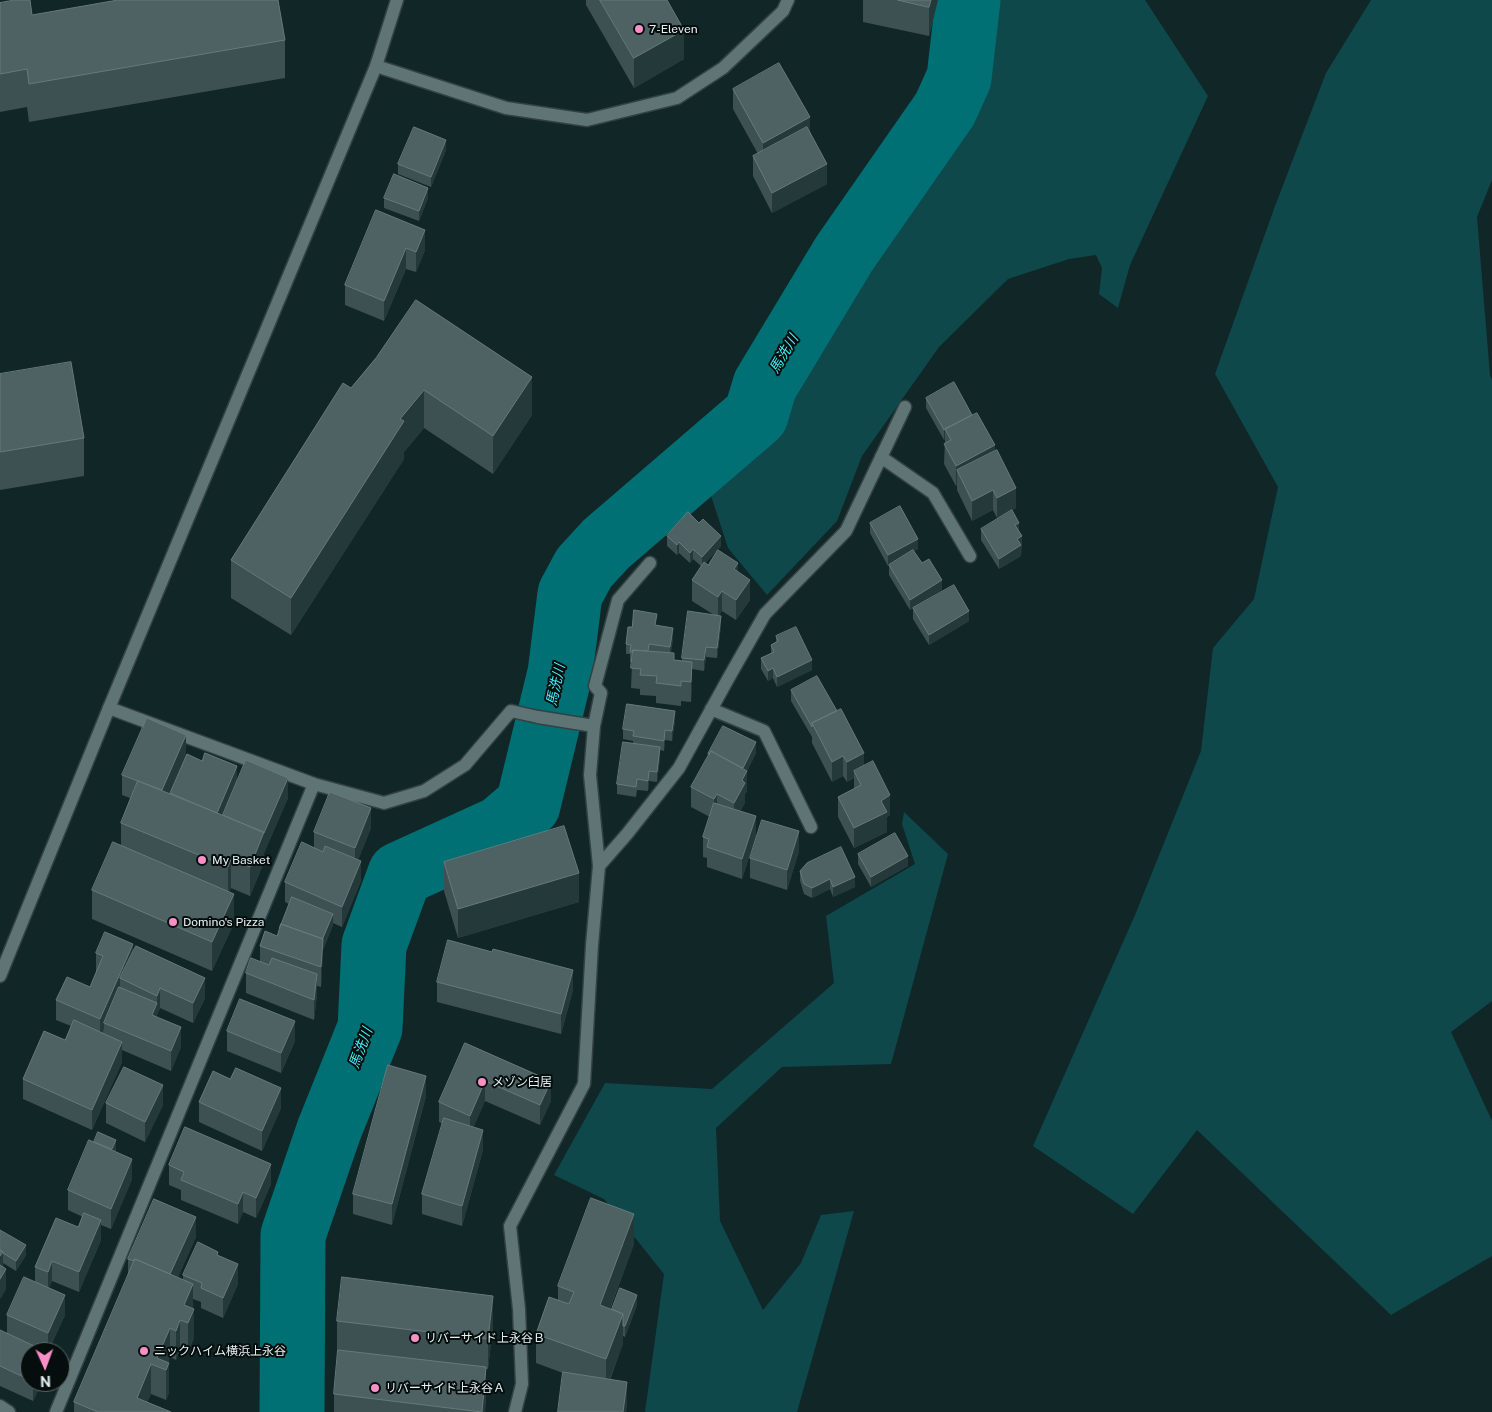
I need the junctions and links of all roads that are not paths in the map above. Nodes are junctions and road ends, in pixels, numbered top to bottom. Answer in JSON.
{"nodes":[{"id":1,"x":397,"y":0,"type":"edge"},
{"id":2,"x":788,"y":0,"type":"edge"},
{"id":3,"x":376,"y":66,"type":"junction"},
{"id":4,"x":904,"y":407,"type":"dead end"},
{"id":5,"x":881,"y":457,"type":"junction"},
{"id":6,"x":970,"y":556,"type":"dead end"},
{"id":7,"x":650,"y":562,"type":"dead end"},
{"id":8,"x":109,"y":708,"type":"junction"},
{"id":9,"x":711,"y":709,"type":"junction"},
{"id":10,"x":594,"y":726,"type":"junction"},
{"id":11,"x":314,"y":784,"type":"junction"},
{"id":12,"x":810,"y":827,"type":"dead end"},
{"id":13,"x":599,"y":866,"type":"junction"},
{"id":14,"x":0,"y":976,"type":"edge"},
{"id":15,"x":0,"y":1406,"type":"edge"},
{"id":16,"x":9,"y":1412,"type":"edge"},
{"id":17,"x":56,"y":1412,"type":"edge"},
{"id":18,"x":515,"y":1412,"type":"edge"}],
"edges":[{"from":1,"to":3,"type":"street"},
{"from":2,"to":3,"type":"street"},
{"from":3,"to":8,"type":"street"},
{"from":4,"to":5,"type":"street"},
{"from":5,"to":6,"type":"street"},
{"from":5,"to":9,"type":"street"},
{"from":7,"to":10,"type":"street"},
{"from":8,"to":11,"type":"street"},
{"from":8,"to":14,"type":"street"},
{"from":9,"to":12,"type":"street"},
{"from":9,"to":13,"type":"street"},
{"from":10,"to":11,"type":"street"},
{"from":10,"to":13,"type":"street"},
{"from":11,"to":17,"type":"street"},
{"from":13,"to":18,"type":"street"},
{"from":15,"to":16,"type":"street"}]}
